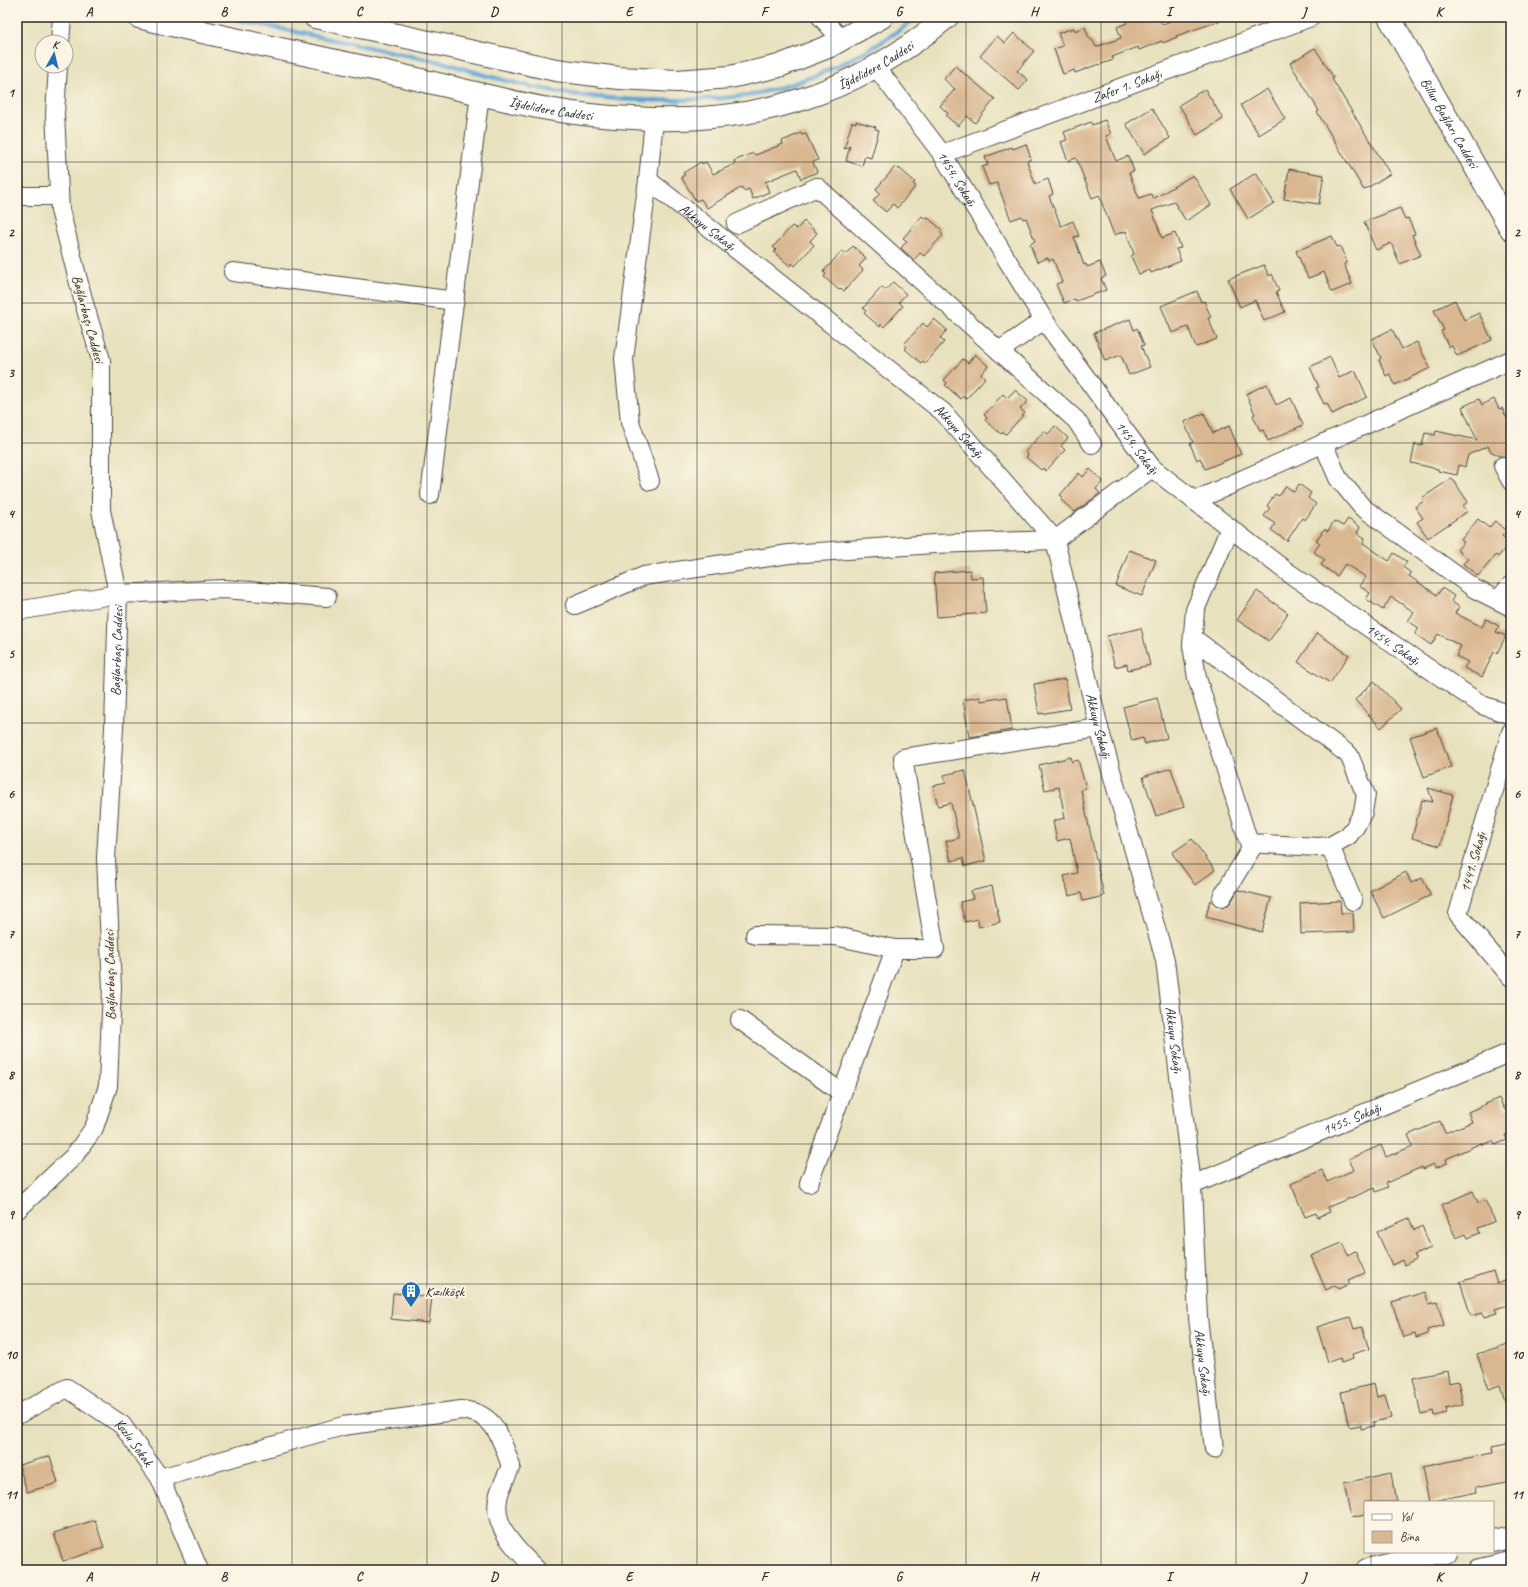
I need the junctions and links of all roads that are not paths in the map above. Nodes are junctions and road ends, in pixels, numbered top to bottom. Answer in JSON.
{"nodes":[{"id":1,"x":62,"y":17,"type":"edge"},
{"id":2,"x":139,"y":17,"type":"edge"},
{"id":3,"x":315,"y":17,"type":"edge"},
{"id":4,"x":821,"y":17,"type":"edge"},
{"id":5,"x":882,"y":17,"type":"edge"},
{"id":6,"x":946,"y":17,"type":"edge"},
{"id":7,"x":1311,"y":17,"type":"edge"},
{"id":8,"x":1389,"y":17,"type":"edge"},
{"id":9,"x":61,"y":34,"type":"edge"},
{"id":10,"x":842,"y":40,"type":"junction"},
{"id":11,"x":876,"y":67,"type":"junction"},
{"id":12,"x":58,"y":74,"type":"edge"},
{"id":13,"x":480,"y":94,"type":"junction"},
{"id":14,"x":654,"y":120,"type":"junction"},
{"id":15,"x":942,"y":154,"type":"junction"},
{"id":16,"x":648,"y":180,"type":"junction"},
{"id":17,"x":17,"y":196,"type":"edge"},
{"id":18,"x":59,"y":196,"type":"junction"},
{"id":19,"x":736,"y":224,"type":"dead end"},
{"id":20,"x":1511,"y":229,"type":"edge"},
{"id":21,"x":233,"y":272,"type":"dead end"},
{"id":22,"x":455,"y":301,"type":"junction"},
{"id":23,"x":1044,"y":320,"type":"junction"},
{"id":24,"x":999,"y":351,"type":"junction"},
{"id":25,"x":1511,"y":360,"type":"edge"},
{"id":26,"x":1323,"y":443,"type":"junction"},
{"id":27,"x":1092,"y":444,"type":"dead end"},
{"id":28,"x":1152,"y":468,"type":"junction"},
{"id":29,"x":650,"y":481,"type":"dead end"},
{"id":30,"x":430,"y":495,"type":"dead end"},
{"id":31,"x":1194,"y":501,"type":"junction"},
{"id":32,"x":1230,"y":528,"type":"junction"},
{"id":33,"x":1055,"y":540,"type":"junction"},
{"id":34,"x":1511,"y":585,"type":"edge"},
{"id":35,"x":118,"y":594,"type":"junction"},
{"id":36,"x":327,"y":597,"type":"dead end"},
{"id":37,"x":1504,"y":604,"type":"edge"},
{"id":38,"x":575,"y":605,"type":"dead end"},
{"id":39,"x":17,"y":611,"type":"edge"},
{"id":40,"x":1193,"y":638,"type":"junction"},
{"id":41,"x":1511,"y":715,"type":"edge"},
{"id":42,"x":1099,"y":728,"type":"junction"},
{"id":43,"x":1511,"y":732,"type":"edge"},
{"id":44,"x":1254,"y":844,"type":"junction"},
{"id":45,"x":1330,"y":846,"type":"junction"},
{"id":46,"x":1222,"y":897,"type":"dead end"},
{"id":47,"x":1353,"y":902,"type":"dead end"},
{"id":48,"x":755,"y":935,"type":"dead end"},
{"id":49,"x":895,"y":949,"type":"junction"},
{"id":50,"x":1511,"y":977,"type":"edge"},
{"id":51,"x":740,"y":1020,"type":"dead end"},
{"id":52,"x":1511,"y":1052,"type":"edge"},
{"id":53,"x":842,"y":1093,"type":"junction"},
{"id":54,"x":809,"y":1183,"type":"dead end"},
{"id":55,"x":1192,"y":1185,"type":"junction"},
{"id":56,"x":17,"y":1210,"type":"edge"},
{"id":57,"x":17,"y":1415,"type":"edge"},
{"id":58,"x":1214,"y":1449,"type":"dead end"},
{"id":59,"x":160,"y":1478,"type":"junction"},
{"id":60,"x":1511,"y":1537,"type":"edge"},
{"id":61,"x":1494,"y":1541,"type":"edge"},
{"id":62,"x":1441,"y":1553,"type":"edge"},
{"id":63,"x":1511,"y":1563,"type":"edge"},
{"id":64,"x":199,"y":1570,"type":"edge"},
{"id":65,"x":537,"y":1570,"type":"edge"},
{"id":66,"x":1367,"y":1570,"type":"edge"},
{"id":67,"x":1480,"y":1570,"type":"edge"}],
"edges":[{"from":1,"to":9,"type":"street"},
{"from":2,"to":13,"type":"street","name":"İğdelidere Caddesi"},
{"from":3,"to":10,"type":"street"},
{"from":4,"to":10,"type":"street"},
{"from":5,"to":10,"type":"street"},
{"from":6,"to":11,"type":"street","name":"İğdelidere Caddesi"},
{"from":7,"to":15,"type":"street","name":"Zafer 1. Sokağı"},
{"from":8,"to":20,"type":"street","name":"Billur Bağları Caddesi"},
{"from":11,"to":14,"type":"street","name":"İğdelidere Caddesi"},
{"from":11,"to":15,"type":"street","name":"1454. Sokağı"},
{"from":12,"to":18,"type":"street","name":"Bağlarbaşı Caddesi"},
{"from":13,"to":14,"type":"street","name":"İğdelidere Caddesi"},
{"from":13,"to":22,"type":"street"},
{"from":14,"to":16,"type":"street"},
{"from":15,"to":23,"type":"street","name":"1454. Sokağı"},
{"from":16,"to":29,"type":"street"},
{"from":16,"to":33,"type":"street","name":"Akkuyu Sokağı"},
{"from":17,"to":18,"type":"street"},
{"from":18,"to":35,"type":"street","name":"Bağlarbaşı Caddesi"},
{"from":19,"to":24,"type":"street"},
{"from":21,"to":22,"type":"street"},
{"from":22,"to":30,"type":"street"},
{"from":23,"to":24,"type":"street"},
{"from":23,"to":28,"type":"street","name":"1454. Sokağı"},
{"from":24,"to":27,"type":"street"},
{"from":25,"to":26,"type":"street"},
{"from":26,"to":31,"type":"street"},
{"from":26,"to":37,"type":"street"},
{"from":28,"to":31,"type":"street","name":"1454. Sokağı"},
{"from":28,"to":33,"type":"street"},
{"from":31,"to":32,"type":"street","name":"1454. Sokağı"},
{"from":32,"to":40,"type":"street"},
{"from":32,"to":41,"type":"street","name":"1454. Sokağı"},
{"from":33,"to":38,"type":"street"},
{"from":33,"to":42,"type":"street","name":"Akkuyu Sokağı"},
{"from":34,"to":37,"type":"street"},
{"from":35,"to":36,"type":"street"},
{"from":35,"to":39,"type":"street"},
{"from":35,"to":56,"type":"street","name":"Bağlarbaşı Caddesi"},
{"from":40,"to":44,"type":"street"},
{"from":40,"to":45,"type":"street"},
{"from":42,"to":49,"type":"street"},
{"from":42,"to":55,"type":"street","name":"Akkuyu Sokağı"},
{"from":43,"to":50,"type":"street","name":"1441. Sokağı"},
{"from":44,"to":45,"type":"street"},
{"from":44,"to":46,"type":"street"},
{"from":45,"to":47,"type":"street"},
{"from":48,"to":49,"type":"street"},
{"from":49,"to":53,"type":"street"},
{"from":51,"to":53,"type":"street"},
{"from":52,"to":55,"type":"street","name":"1455. Sokağı"},
{"from":53,"to":54,"type":"street"},
{"from":55,"to":58,"type":"street","name":"Akkuyu Sokağı"},
{"from":57,"to":59,"type":"street","name":"Kozlu Sokak"},
{"from":59,"to":64,"type":"street","name":"Kozlu Sokak"},
{"from":59,"to":65,"type":"street"},
{"from":60,"to":61,"type":"street"},
{"from":62,"to":66,"type":"street"},
{"from":63,"to":67,"type":"street"}]}
